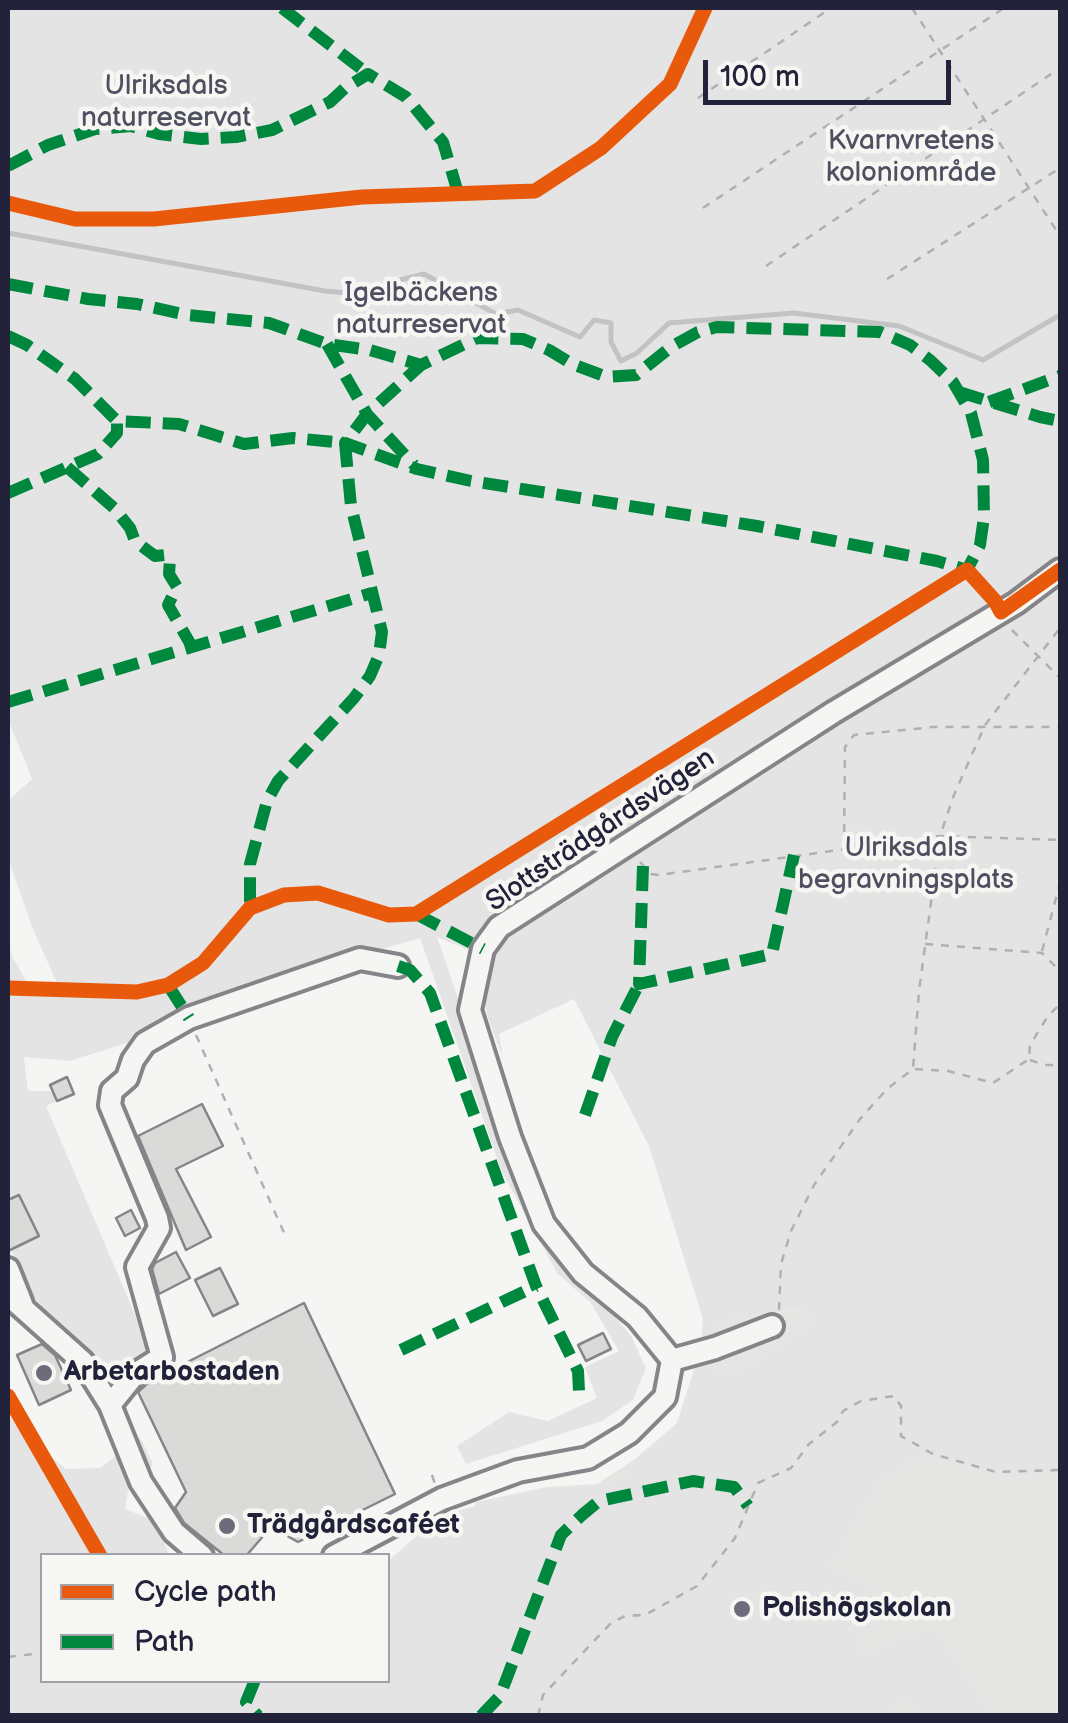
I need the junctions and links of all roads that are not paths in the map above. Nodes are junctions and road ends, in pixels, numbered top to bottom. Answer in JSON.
{"nodes":[{"id":1,"x":1060,"y":570,"type":"edge"},
{"id":2,"x":398,"y":966,"type":"dead end"},
{"id":3,"x":8,"y":1269,"type":"edge"},
{"id":4,"x":16,"y":1302,"type":"edge"},
{"id":5,"x":772,"y":1326,"type":"road end"},
{"id":6,"x":672,"y":1360,"type":"junction"},
{"id":7,"x":110,"y":1405,"type":"junction"},
{"id":8,"x":198,"y":1553,"type":"edge"},
{"id":9,"x":340,"y":1553,"type":"edge"}],
"edges":[{"from":1,"to":6,"type":"street","name":"Slottsträdgårdsvägen"},
{"from":2,"to":7,"type":"street"},
{"from":3,"to":4,"type":"street"},
{"from":4,"to":7,"type":"street"},
{"from":5,"to":6,"type":"street"},
{"from":6,"to":9,"type":"street"},
{"from":7,"to":8,"type":"street"}]}
